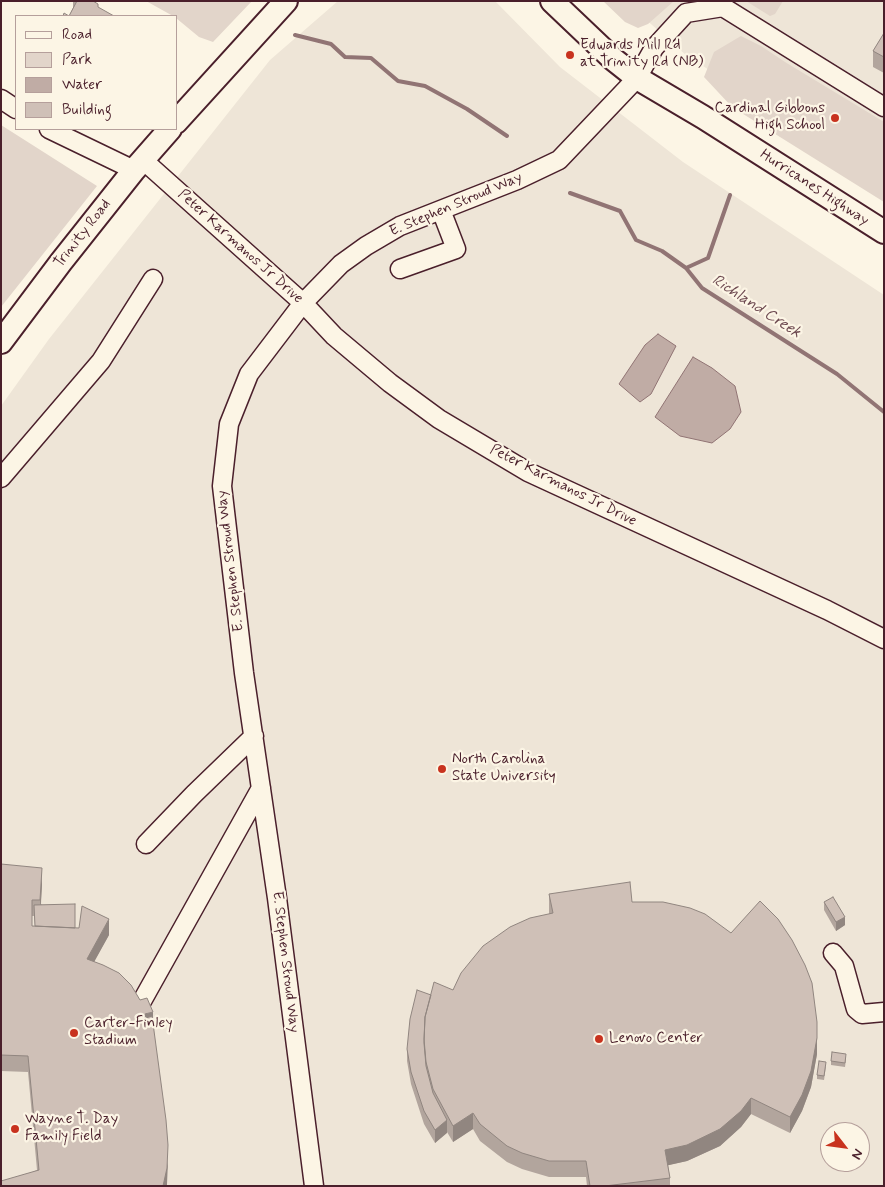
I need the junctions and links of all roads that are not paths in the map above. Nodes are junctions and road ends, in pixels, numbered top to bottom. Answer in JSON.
{"nodes":[{"id":1,"x":286,"y":1,"type":"edge"},
{"id":2,"x":552,"y":1,"type":"edge"},
{"id":3,"x":638,"y":78,"type":"junction"},
{"id":4,"x":1,"y":99,"type":"edge"},
{"id":5,"x":884,"y":107,"type":"edge"},
{"id":6,"x":15,"y":108,"type":"edge"},
{"id":7,"x":178,"y":120,"type":"edge"},
{"id":8,"x":51,"y":130,"type":"edge"},
{"id":9,"x":169,"y":130,"type":"edge"},
{"id":10,"x":138,"y":165,"type":"junction"},
{"id":11,"x":441,"y":210,"type":"junction"},
{"id":12,"x":884,"y":232,"type":"edge"},
{"id":13,"x":400,"y":269,"type":"dead end"},
{"id":14,"x":153,"y":279,"type":"dead end"},
{"id":15,"x":303,"y":303,"type":"junction"},
{"id":16,"x":1,"y":342,"type":"edge"},
{"id":17,"x":1,"y":478,"type":"edge"},
{"id":18,"x":884,"y":639,"type":"edge"},
{"id":19,"x":254,"y":736,"type":"junction"},
{"id":20,"x":261,"y":788,"type":"junction"},
{"id":21,"x":146,"y":844,"type":"dead end"},
{"id":22,"x":833,"y":953,"type":"dead end"},
{"id":23,"x":136,"y":1010,"type":"edge"},
{"id":24,"x":884,"y":1012,"type":"edge"},
{"id":25,"x":314,"y":1186,"type":"edge"}],
"edges":[{"from":1,"to":7,"type":"main road"},
{"from":2,"to":3,"type":"main road","name":"Hurricanes Highway"},
{"from":3,"to":5,"type":"street","name":"E. Stephen Stroud Way"},
{"from":3,"to":11,"type":"street","name":"E. Stephen Stroud Way"},
{"from":3,"to":12,"type":"main road","name":"Hurricanes Highway"},
{"from":4,"to":6,"type":"street"},
{"from":8,"to":10,"type":"street","name":"Peter Karmanos Jr Drive"},
{"from":9,"to":10,"type":"main road","name":"Trinity Road"},
{"from":10,"to":15,"type":"street","name":"Peter Karmanos Jr Drive"},
{"from":10,"to":16,"type":"main road","name":"Trinity Road"},
{"from":11,"to":13,"type":"street"},
{"from":11,"to":15,"type":"street","name":"E. Stephen Stroud Way"},
{"from":14,"to":17,"type":"street"},
{"from":15,"to":18,"type":"street","name":"Peter Karmanos Jr Drive"},
{"from":15,"to":19,"type":"street","name":"E. Stephen Stroud Way"},
{"from":19,"to":20,"type":"street","name":"E. Stephen Stroud Way"},
{"from":19,"to":21,"type":"street"},
{"from":20,"to":23,"type":"street"},
{"from":20,"to":25,"type":"street","name":"E. Stephen Stroud Way"},
{"from":22,"to":24,"type":"street"}]}
